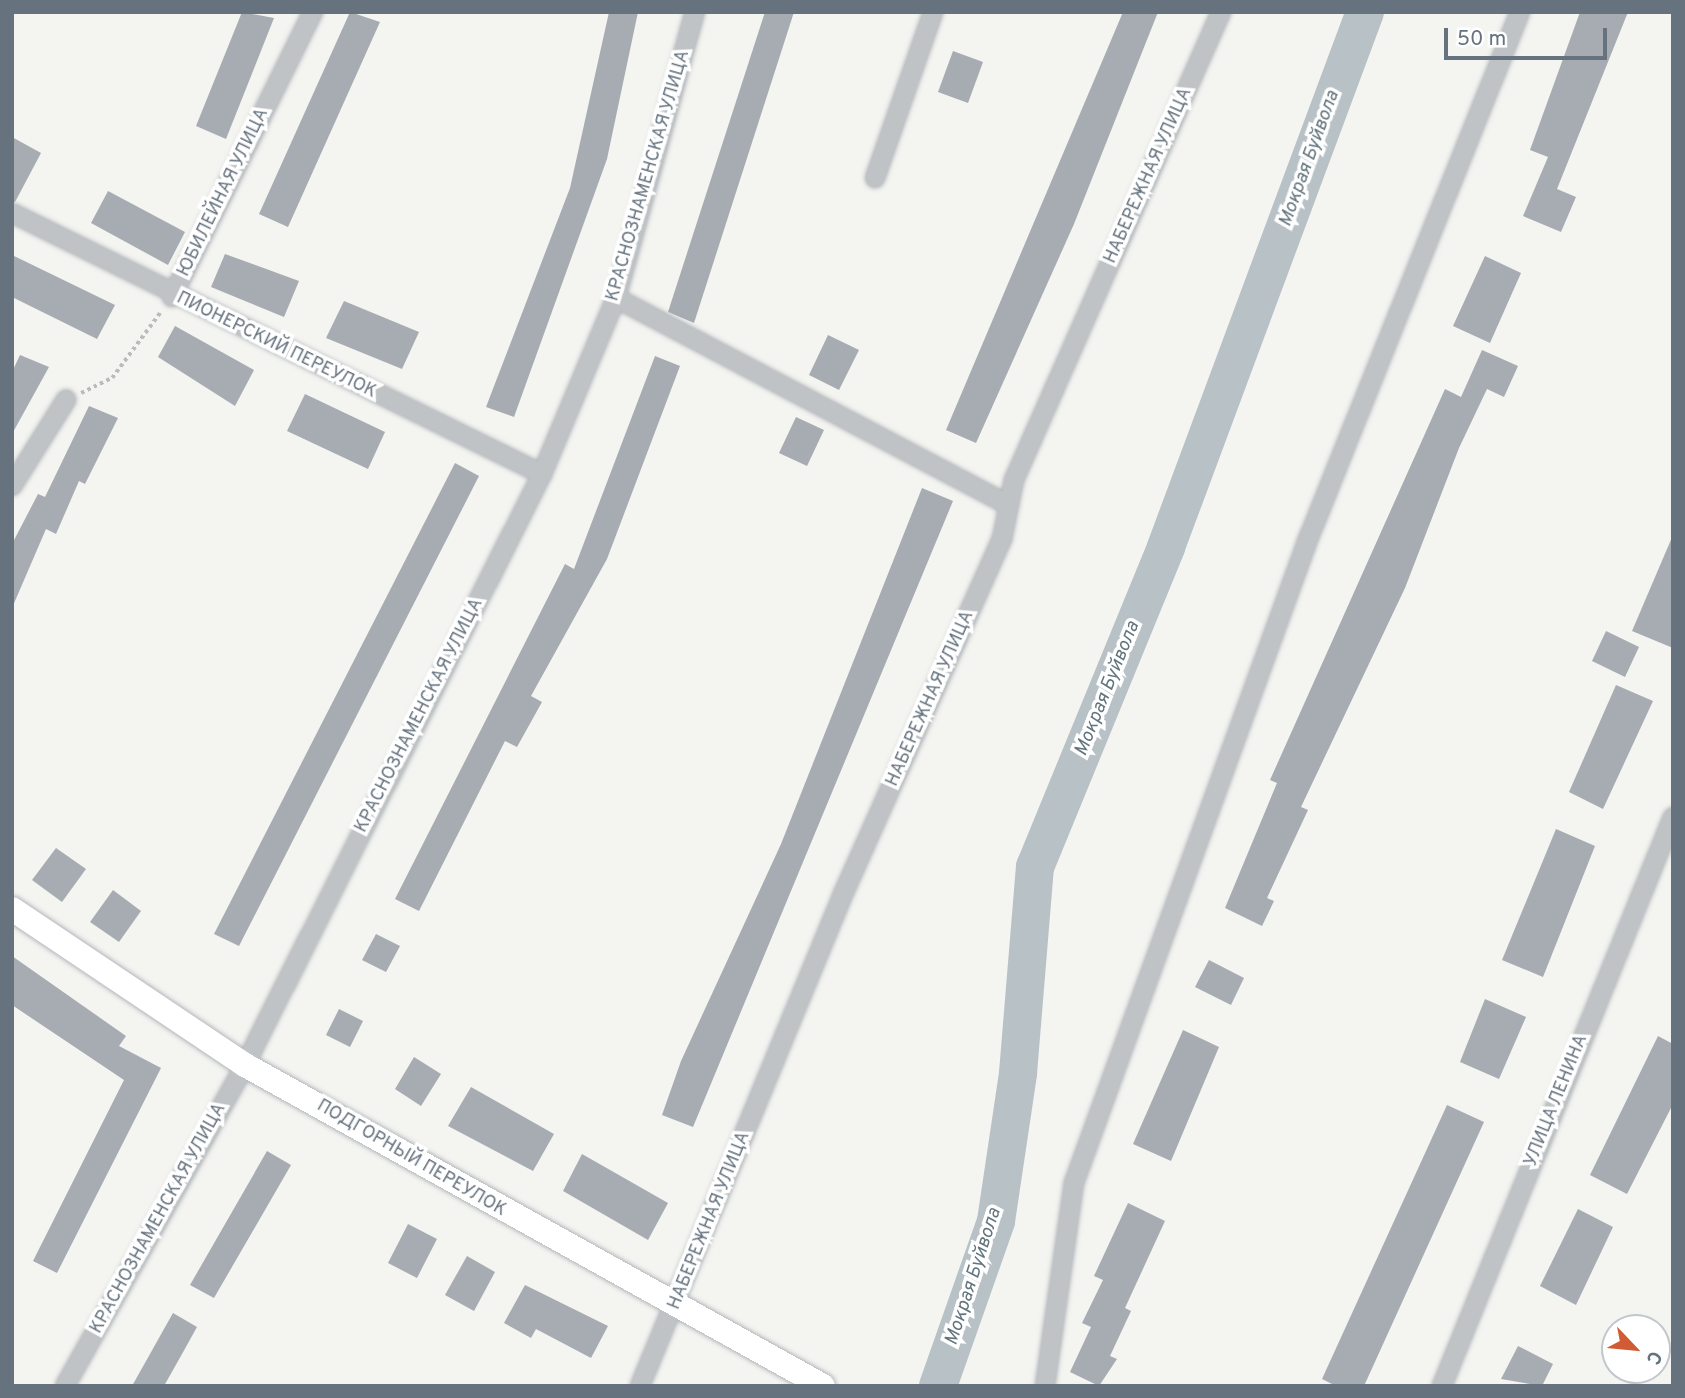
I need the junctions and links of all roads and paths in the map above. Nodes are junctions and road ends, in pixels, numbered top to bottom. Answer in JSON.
{"nodes":[{"id":1,"x":313,"y":12,"type":"edge"},
{"id":2,"x":695,"y":12,"type":"edge"},
{"id":3,"x":933,"y":12,"type":"edge"},
{"id":4,"x":1221,"y":12,"type":"edge"},
{"id":5,"x":1520,"y":12,"type":"edge"},
{"id":6,"x":875,"y":178,"type":"dead end"},
{"id":7,"x":12,"y":214,"type":"edge"},
{"id":8,"x":172,"y":297,"type":"junction"},
{"id":9,"x":616,"y":298,"type":"junction"},
{"id":10,"x":66,"y":400,"type":"joint"},
{"id":11,"x":542,"y":474,"type":"junction"},
{"id":12,"x":12,"y":486,"type":"edge"},
{"id":13,"x":1010,"y":505,"type":"junction"},
{"id":14,"x":1673,"y":817,"type":"edge"},
{"id":15,"x":12,"y":909,"type":"edge"},
{"id":16,"x":245,"y":1065,"type":"junction"},
{"id":17,"x":674,"y":1308,"type":"junction"},
{"id":18,"x":65,"y":1386,"type":"edge"},
{"id":19,"x":640,"y":1386,"type":"edge"},
{"id":20,"x":823,"y":1386,"type":"edge"},
{"id":21,"x":1045,"y":1386,"type":"edge"},
{"id":22,"x":1442,"y":1386,"type":"edge"}],
"edges":[{"from":1,"to":8,"type":"street","name":"ЮБИЛЕЙНАЯ УЛИЦА"},
{"from":2,"to":9,"type":"street","name":"КРАСНОЗНАМЕНСКАЯ УЛИЦА"},
{"from":3,"to":6,"type":"street"},
{"from":4,"to":13,"type":"street","name":"НАБЕРЕЖНАЯ УЛИЦА"},
{"from":5,"to":21,"type":"street"},
{"from":7,"to":8,"type":"street","name":"ПИОНЕРСКИЙ ПЕРЕУЛОК"},
{"from":8,"to":10,"type":"path","name":"ЮБИЛЕЙНАЯ УЛИЦА"},
{"from":8,"to":11,"type":"street","name":"ПИОНЕРСКИЙ ПЕРЕУЛОК"},
{"from":9,"to":11,"type":"street","name":"КРАСНОЗНАМЕНСКАЯ УЛИЦА"},
{"from":9,"to":13,"type":"street"},
{"from":10,"to":12,"type":"street"},
{"from":11,"to":16,"type":"street","name":"КРАСНОЗНАМЕНСКАЯ УЛИЦА"},
{"from":13,"to":17,"type":"street","name":"НАБЕРЕЖНАЯ УЛИЦА"},
{"from":14,"to":22,"type":"street","name":"УЛИЦА ЛЕНИНА"},
{"from":15,"to":16,"type":"main road","name":"ПОДГОРНЫЙ ПЕРЕУЛОК"},
{"from":16,"to":17,"type":"main road","name":"ПОДГОРНЫЙ ПЕРЕУЛОК"},
{"from":16,"to":18,"type":"street","name":"КРАСНОЗНАМЕНСКАЯ УЛИЦА"},
{"from":17,"to":19,"type":"street","name":"НАБЕРЕЖНАЯ УЛИЦА"},
{"from":17,"to":20,"type":"main road","name":"ПОДГОРНЫЙ ПЕРЕУЛОК"}]}
